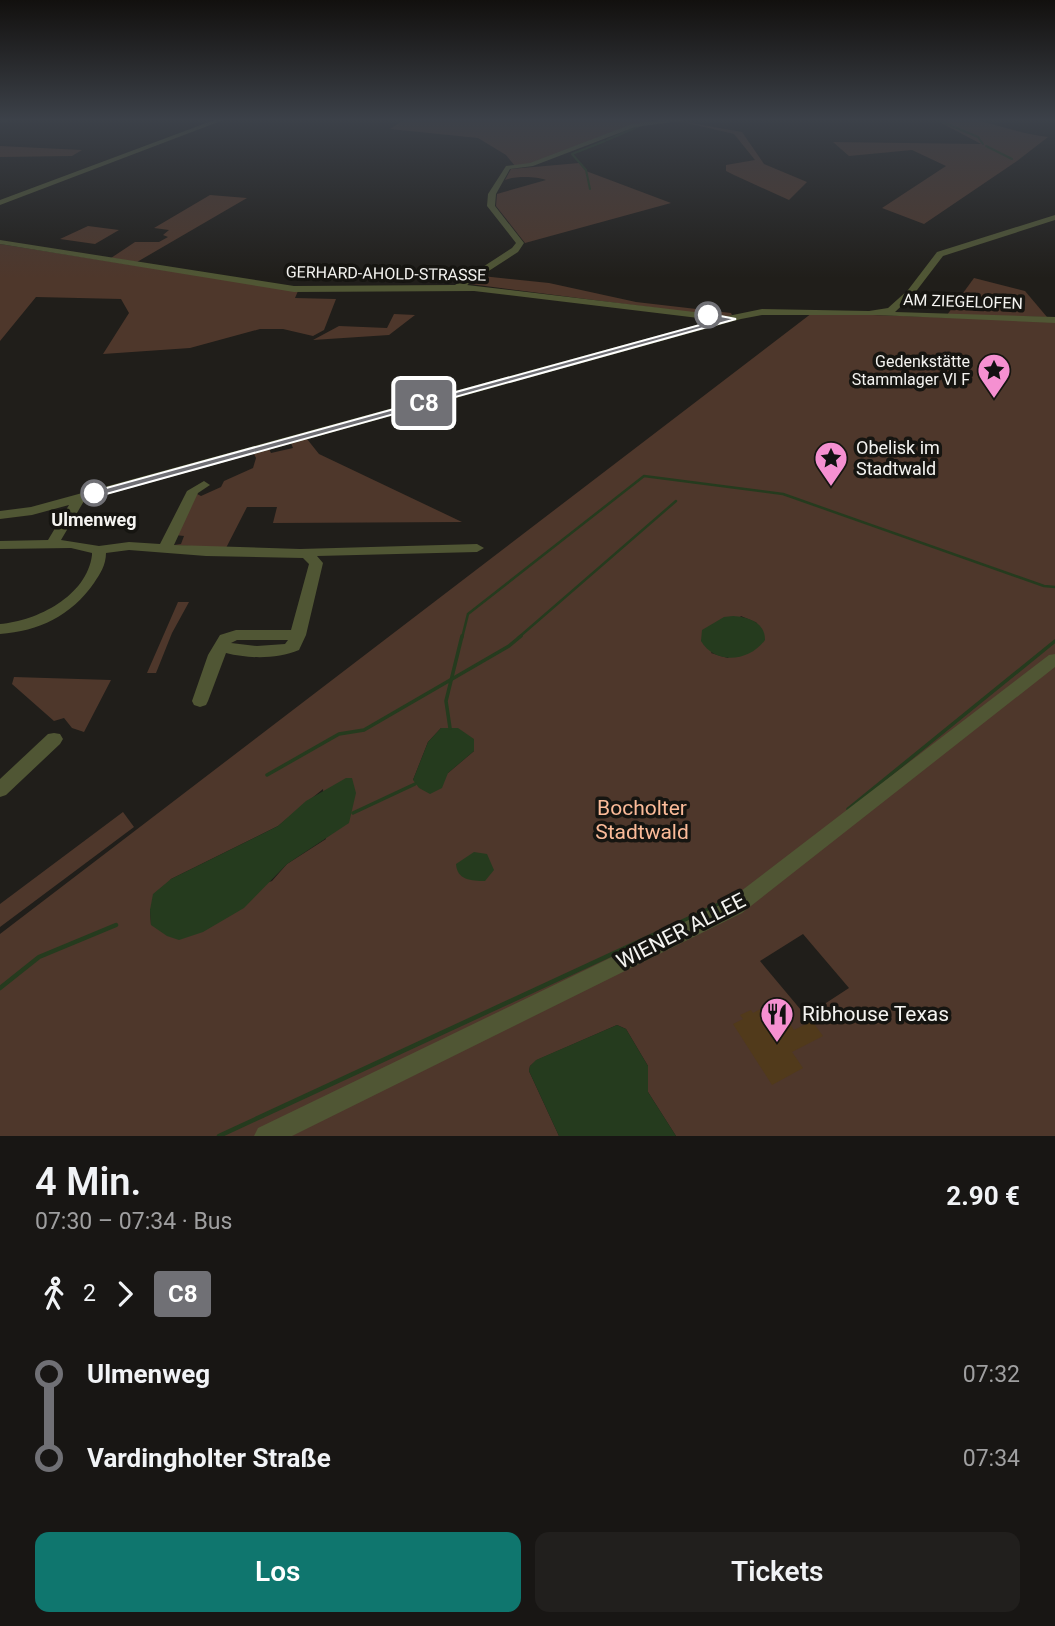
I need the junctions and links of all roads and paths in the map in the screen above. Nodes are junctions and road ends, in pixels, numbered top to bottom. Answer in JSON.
{"nodes":[{"id":1,"x":82,"y":172,"type":"edge"},
{"id":2,"x":505,"y":172,"type":"edge"},
{"id":3,"x":0,"y":203,"type":"edge"},
{"id":4,"x":1055,"y":217,"type":"edge"},
{"id":5,"x":0,"y":242,"type":"edge"},
{"id":6,"x":457,"y":287,"type":"junction"},
{"id":7,"x":894,"y":312,"type":"junction"},
{"id":8,"x":731,"y":319,"type":"junction"},
{"id":9,"x":1055,"y":320,"type":"edge"},
{"id":10,"x":204,"y":485,"type":"dead end"},
{"id":11,"x":80,"y":497,"type":"junction"},
{"id":12,"x":0,"y":515,"type":"edge"},
{"id":13,"x":52,"y":544,"type":"junction"},
{"id":14,"x":0,"y":545,"type":"edge"},
{"id":15,"x":477,"y":548,"type":"dead end"},
{"id":16,"x":165,"y":549,"type":"junction"},
{"id":17,"x":99,"y":550,"type":"junction"},
{"id":18,"x":297,"y":552,"type":"junction"},
{"id":19,"x":0,"y":629,"type":"edge"},
{"id":20,"x":1055,"y":659,"type":"edge"},
{"id":21,"x":200,"y":701,"type":"dead end"},
{"id":22,"x":54,"y":739,"type":"dead end"},
{"id":23,"x":0,"y":790,"type":"edge"},
{"id":24,"x":266,"y":1136,"type":"edge"}],
"edges":[{"from":1,"to":3,"type":"street"},
{"from":2,"to":6,"type":"street"},
{"from":4,"to":7,"type":"street"},
{"from":5,"to":6,"type":"street","name":"GERHARD-AHOLD-STRASSE"},
{"from":6,"to":8,"type":"street","name":"GERHARD-AHOLD-STRASSE"},
{"from":7,"to":8,"type":"street","name":"AM ZIEGELOFEN"},
{"from":7,"to":9,"type":"street","name":"AM ZIEGELOFEN"},
{"from":8,"to":11,"type":"street"},
{"from":10,"to":16,"type":"street"},
{"from":11,"to":12,"type":"street"},
{"from":11,"to":13,"type":"street"},
{"from":13,"to":14,"type":"street"},
{"from":13,"to":17,"type":"street"},
{"from":15,"to":18,"type":"street"},
{"from":16,"to":17,"type":"street"},
{"from":16,"to":18,"type":"street"},
{"from":17,"to":19,"type":"street"},
{"from":18,"to":21,"type":"street"},
{"from":20,"to":24,"type":"street","name":"WIENER ALLEE"},
{"from":22,"to":23,"type":"street"}]}
